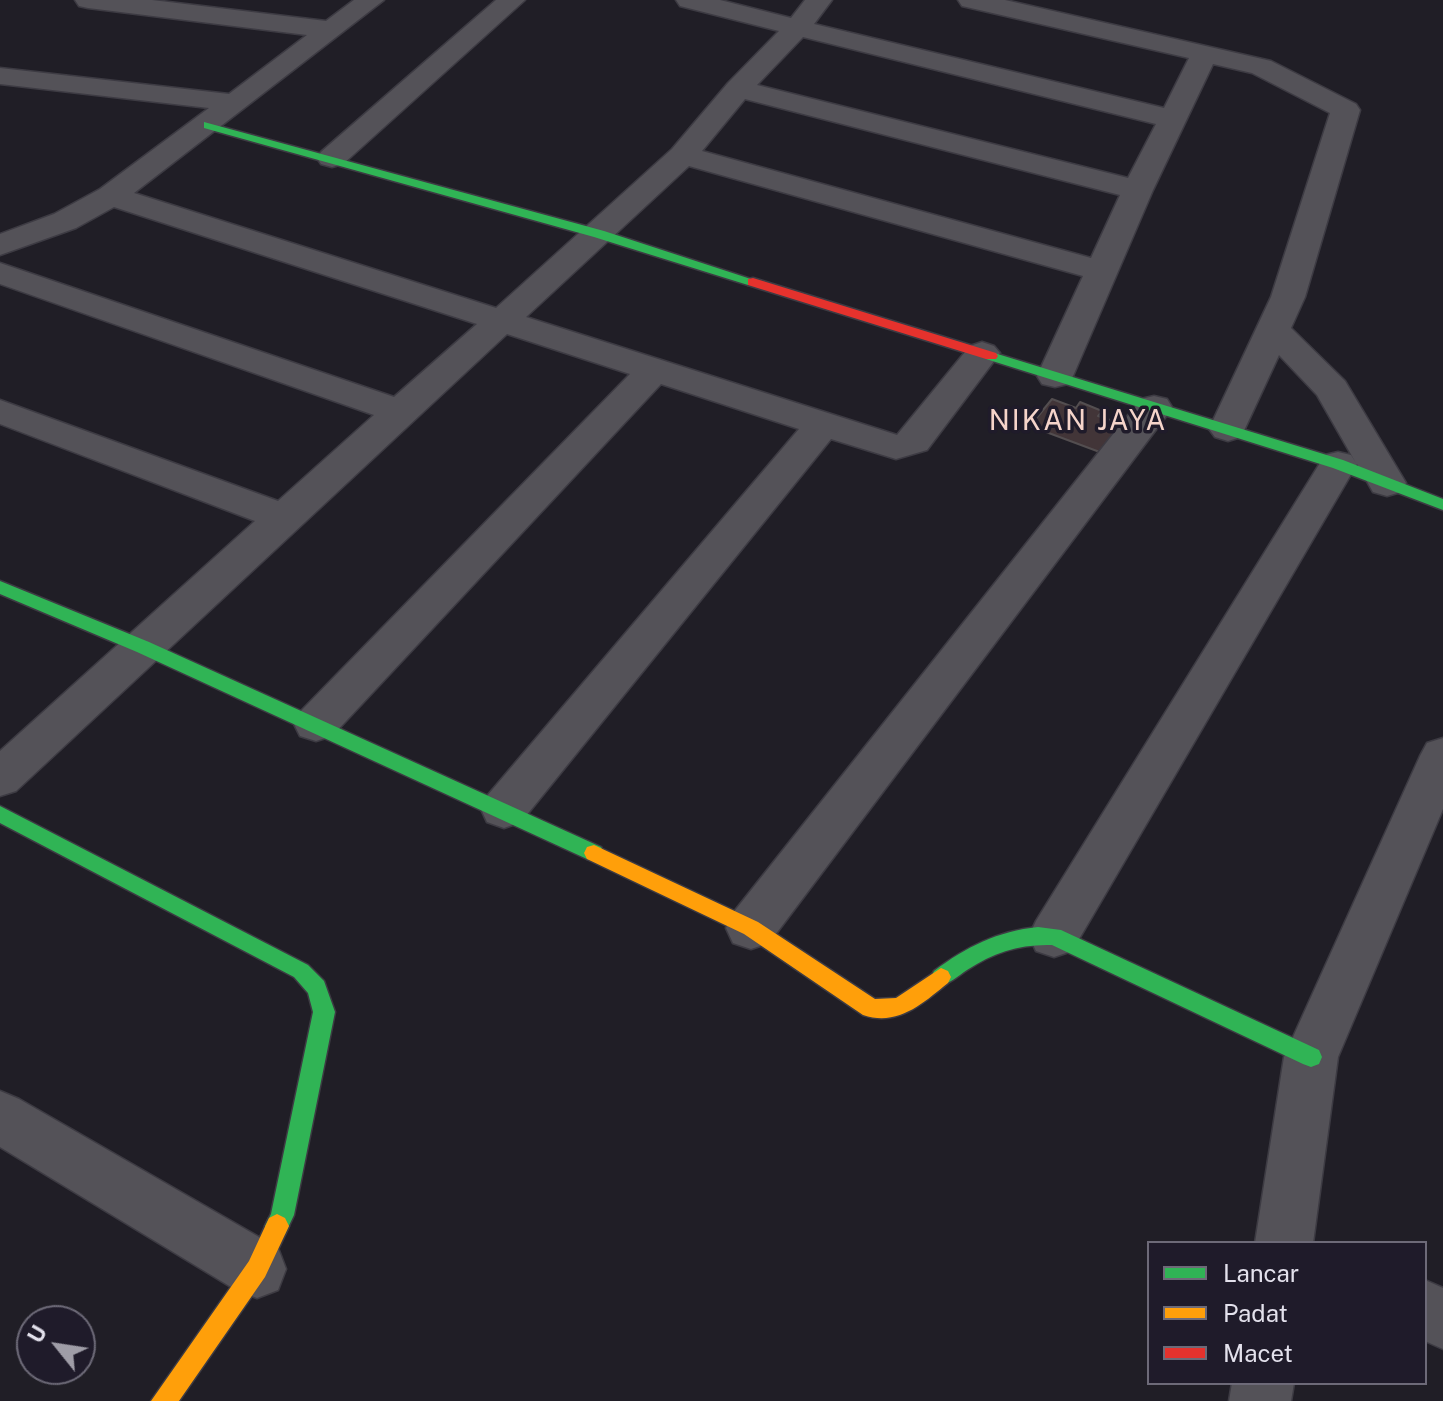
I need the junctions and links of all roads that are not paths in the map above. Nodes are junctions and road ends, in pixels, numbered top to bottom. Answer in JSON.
{"nodes":[{"id":1,"x":88,"y":0,"type":"edge"},
{"id":2,"x":371,"y":0,"type":"edge"},
{"id":3,"x":512,"y":0,"type":"edge"},
{"id":4,"x":689,"y":0,"type":"edge"},
{"id":5,"x":819,"y":0,"type":"edge"},
{"id":6,"x":971,"y":0,"type":"edge"},
{"id":7,"x":797,"y":28,"type":"junction"},
{"id":8,"x":330,"y":30,"type":"junction"},
{"id":9,"x":1205,"y":53,"type":"junction"},
{"id":10,"x":0,"y":76,"type":"edge"},
{"id":11,"x":738,"y":89,"type":"junction"},
{"id":12,"x":236,"y":103,"type":"junction"},
{"id":13,"x":1173,"y":119,"type":"junction"},
{"id":14,"x":208,"y":125,"type":"junction"},
{"id":15,"x":683,"y":155,"type":"junction"},
{"id":16,"x":332,"y":158,"type":"junction"},
{"id":17,"x":1138,"y":190,"type":"junction"},
{"id":18,"x":111,"y":196,"type":"junction"},
{"id":19,"x":599,"y":234,"type":"junction"},
{"id":20,"x":0,"y":245,"type":"edge"},
{"id":21,"x":1101,"y":271,"type":"junction"},
{"id":22,"x":0,"y":273,"type":"edge"},
{"id":23,"x":501,"y":320,"type":"junction"},
{"id":24,"x":1273,"y":329,"type":"junction"},
{"id":25,"x":982,"y":353,"type":"junction"},
{"id":26,"x":654,"y":370,"type":"junction"},
{"id":27,"x":1055,"y":376,"type":"junction"},
{"id":28,"x":1154,"y":407,"type":"junction"},
{"id":29,"x":0,"y":411,"type":"edge"},
{"id":30,"x":400,"y":411,"type":"junction"},
{"id":31,"x":824,"y":423,"type":"junction"},
{"id":32,"x":1228,"y":429,"type":"junction"},
{"id":33,"x":1338,"y":464,"type":"junction"},
{"id":34,"x":1387,"y":483,"type":"junction"},
{"id":35,"x":1443,"y":505,"type":"edge"},
{"id":36,"x":285,"y":518,"type":"junction"},
{"id":37,"x":0,"y":587,"type":"edge"},
{"id":38,"x":143,"y":647,"type":"junction"},
{"id":39,"x":316,"y":724,"type":"junction"},
{"id":40,"x":1443,"y":756,"type":"edge"},
{"id":41,"x":0,"y":778,"type":"edge"},
{"id":42,"x":504,"y":809,"type":"junction"},
{"id":43,"x":0,"y":814,"type":"edge"},
{"id":44,"x":1431,"y":818,"type":"edge"},
{"id":45,"x":751,"y":928,"type":"junction"},
{"id":46,"x":1054,"y":936,"type":"junction"},
{"id":47,"x":1311,"y":1057,"type":"junction"},
{"id":48,"x":0,"y":1117,"type":"edge"},
{"id":49,"x":1284,"y":1241,"type":"edge"},
{"id":50,"x":257,"y":1269,"type":"junction"},
{"id":51,"x":164,"y":1401,"type":"edge"}],
"edges":[{"from":1,"to":8,"type":"street"},
{"from":2,"to":8,"type":"street"},
{"from":3,"to":16,"type":"street"},
{"from":4,"to":7,"type":"street"},
{"from":5,"to":7,"type":"street"},
{"from":6,"to":9,"type":"street"},
{"from":7,"to":11,"type":"street"},
{"from":7,"to":13,"type":"street"},
{"from":8,"to":12,"type":"street"},
{"from":9,"to":13,"type":"street"},
{"from":9,"to":24,"type":"street"},
{"from":10,"to":12,"type":"street"},
{"from":11,"to":15,"type":"street"},
{"from":11,"to":17,"type":"street"},
{"from":12,"to":14,"type":"street"},
{"from":13,"to":17,"type":"street"},
{"from":14,"to":16,"type":"street"},
{"from":14,"to":18,"type":"street"},
{"from":15,"to":19,"type":"street"},
{"from":15,"to":21,"type":"street"},
{"from":16,"to":19,"type":"street"},
{"from":17,"to":21,"type":"street"},
{"from":18,"to":20,"type":"street"},
{"from":18,"to":23,"type":"street"},
{"from":19,"to":23,"type":"street"},
{"from":19,"to":25,"type":"street"},
{"from":21,"to":27,"type":"street"},
{"from":22,"to":30,"type":"street"},
{"from":23,"to":26,"type":"street"},
{"from":23,"to":30,"type":"street"},
{"from":24,"to":32,"type":"street"},
{"from":24,"to":34,"type":"street"},
{"from":25,"to":27,"type":"street"},
{"from":25,"to":31,"type":"street"},
{"from":26,"to":31,"type":"street"},
{"from":26,"to":39,"type":"street"},
{"from":27,"to":28,"type":"street"},
{"from":28,"to":32,"type":"street"},
{"from":28,"to":45,"type":"street"},
{"from":29,"to":36,"type":"street"},
{"from":30,"to":36,"type":"street"},
{"from":31,"to":42,"type":"street"},
{"from":32,"to":33,"type":"street"},
{"from":33,"to":34,"type":"street"},
{"from":33,"to":46,"type":"street"},
{"from":34,"to":35,"type":"street"},
{"from":36,"to":38,"type":"street"},
{"from":37,"to":38,"type":"street"},
{"from":38,"to":39,"type":"street"},
{"from":38,"to":41,"type":"street"},
{"from":39,"to":42,"type":"street"},
{"from":40,"to":44,"type":"street"},
{"from":42,"to":45,"type":"street"},
{"from":43,"to":50,"type":"street"},
{"from":44,"to":47,"type":"street"},
{"from":45,"to":46,"type":"street"},
{"from":46,"to":47,"type":"street"},
{"from":47,"to":49,"type":"street"},
{"from":48,"to":50,"type":"street"},
{"from":50,"to":51,"type":"street"}]}
